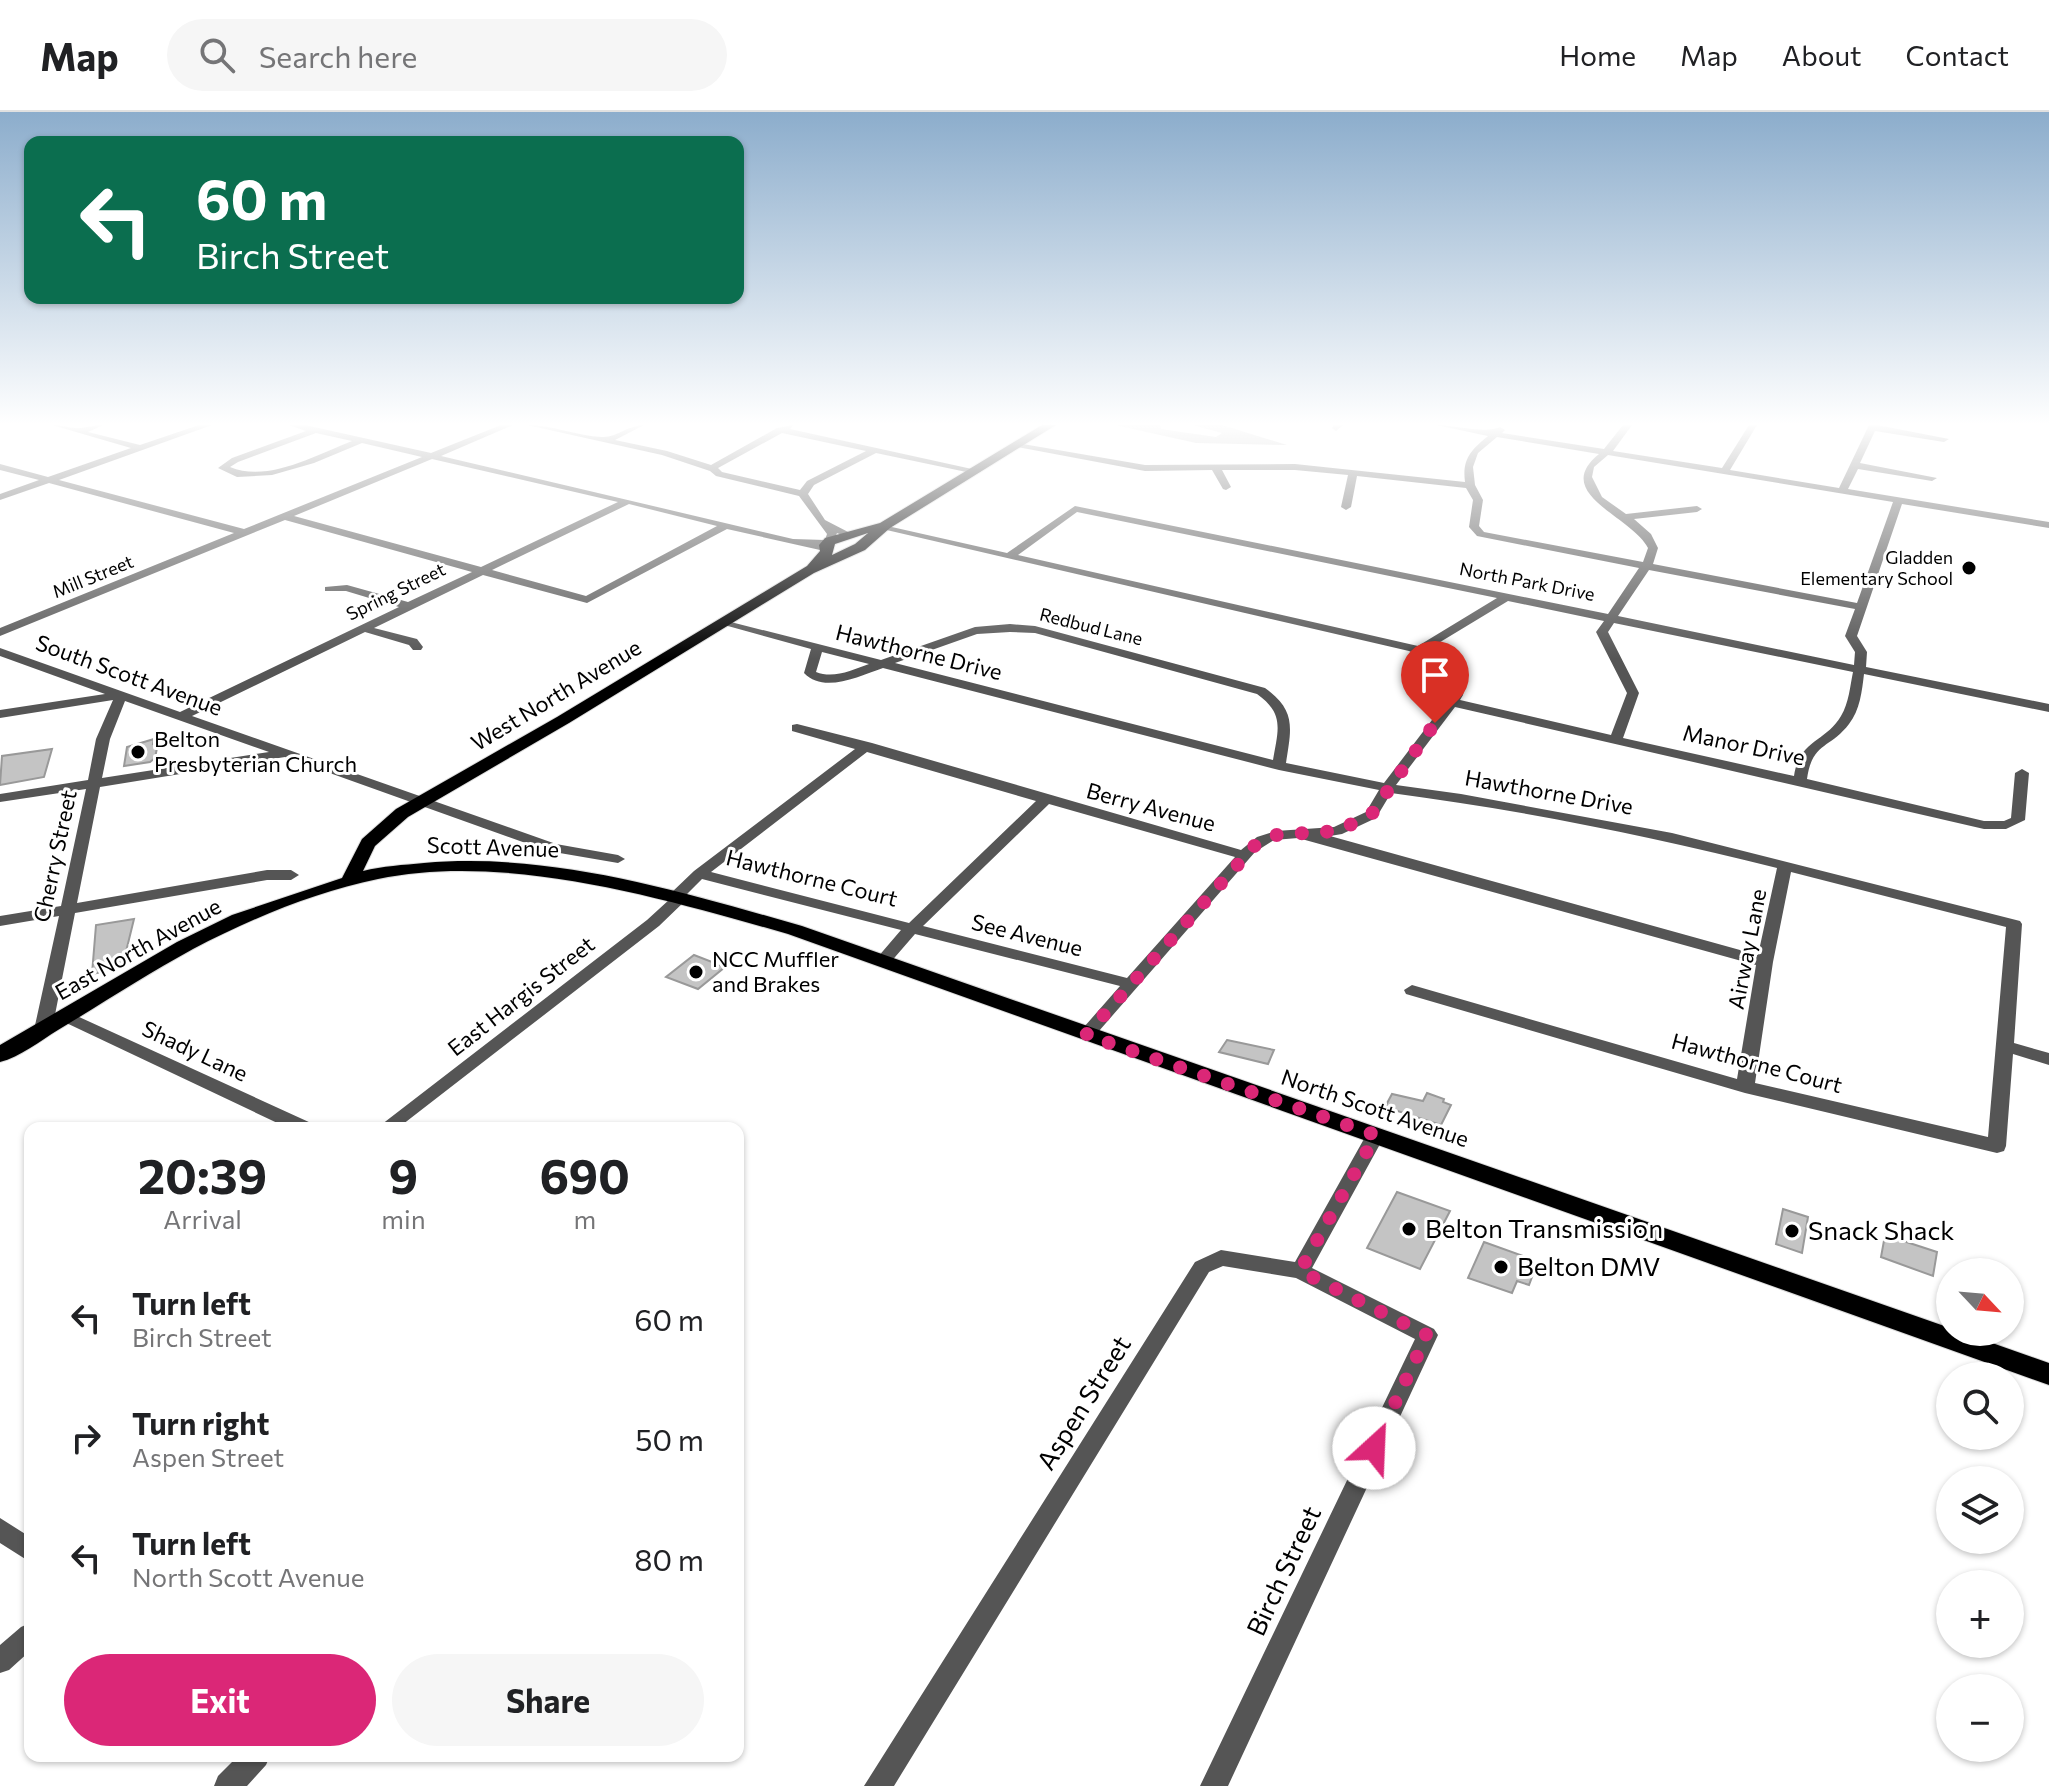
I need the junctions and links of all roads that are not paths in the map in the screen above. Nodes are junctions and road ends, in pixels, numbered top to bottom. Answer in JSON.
{"nodes":[{"id":1,"x":135,"y":503,"type":"edge"},
{"id":2,"x":321,"y":503,"type":"edge"},
{"id":3,"x":624,"y":503,"type":"edge"},
{"id":4,"x":636,"y":503,"type":"edge"},
{"id":5,"x":809,"y":503,"type":"edge"},
{"id":6,"x":923,"y":503,"type":"edge"},
{"id":7,"x":1347,"y":503,"type":"edge"},
{"id":8,"x":1477,"y":503,"type":"edge"},
{"id":9,"x":1605,"y":503,"type":"edge"},
{"id":10,"x":1898,"y":503,"type":"edge"},
{"id":11,"x":1923,"y":503,"type":"edge"},
{"id":12,"x":1346,"y":507,"type":"dead end"},
{"id":13,"x":1697,"y":509,"type":"dead end"},
{"id":14,"x":287,"y":517,"type":"junction"},
{"id":15,"x":1624,"y":517,"type":"junction"},
{"id":16,"x":821,"y":522,"type":"junction"},
{"id":17,"x":888,"y":524,"type":"junction"},
{"id":18,"x":2049,"y":525,"type":"edge"},
{"id":19,"x":725,"y":526,"type":"junction"},
{"id":20,"x":246,"y":533,"type":"junction"},
{"id":21,"x":849,"y":534,"type":"junction"},
{"id":22,"x":867,"y":538,"type":"junction"},
{"id":23,"x":828,"y":546,"type":"junction"},
{"id":24,"x":1022,"y":548,"type":"junction"},
{"id":25,"x":842,"y":554,"type":"junction"},
{"id":26,"x":1010,"y":556,"type":"junction"},
{"id":27,"x":1645,"y":566,"type":"junction"},
{"id":28,"x":809,"y":570,"type":"junction"},
{"id":29,"x":480,"y":571,"type":"junction"},
{"id":30,"x":329,"y":589,"type":"dead end"},
{"id":31,"x":1507,"y":597,"type":"junction"},
{"id":32,"x":408,"y":606,"type":"junction"},
{"id":33,"x":1860,"y":607,"type":"junction"},
{"id":34,"x":1609,"y":618,"type":"junction"},
{"id":35,"x":723,"y":623,"type":"junction"},
{"id":36,"x":363,"y":628,"type":"junction"},
{"id":37,"x":0,"y":632,"type":"edge"},
{"id":38,"x":417,"y":647,"type":"dead end"},
{"id":39,"x":817,"y":649,"type":"junction"},
{"id":40,"x":1419,"y":650,"type":"junction"},
{"id":41,"x":0,"y":652,"type":"edge"},
{"id":42,"x":881,"y":665,"type":"junction"},
{"id":43,"x":1859,"y":669,"type":"junction"},
{"id":44,"x":122,"y":694,"type":"junction"},
{"id":45,"x":1451,"y":702,"type":"junction"},
{"id":46,"x":2049,"y":708,"type":"edge"},
{"id":47,"x":0,"y":714,"type":"edge"},
{"id":48,"x":179,"y":717,"type":"junction"},
{"id":49,"x":797,"y":728,"type":"dead end"},
{"id":50,"x":1615,"y":741,"type":"junction"},
{"id":51,"x":867,"y":746,"type":"junction"},
{"id":52,"x":284,"y":754,"type":"junction"},
{"id":53,"x":1279,"y":766,"type":"junction"},
{"id":54,"x":2022,"y":773,"type":"dead end"},
{"id":55,"x":1800,"y":779,"type":"junction"},
{"id":56,"x":93,"y":784,"type":"junction"},
{"id":57,"x":1387,"y":788,"type":"junction"},
{"id":58,"x":0,"y":798,"type":"edge"},
{"id":59,"x":424,"y":801,"type":"junction"},
{"id":60,"x":1044,"y":801,"type":"junction"},
{"id":61,"x":1306,"y":834,"type":"junction"},
{"id":62,"x":1246,"y":856,"type":"junction"},
{"id":63,"x":618,"y":859,"type":"dead end"},
{"id":64,"x":1785,"y":867,"type":"junction"},
{"id":65,"x":699,"y":874,"type":"junction"},
{"id":66,"x":291,"y":875,"type":"dead end"},
{"id":67,"x":350,"y":882,"type":"junction"},
{"id":68,"x":679,"y":897,"type":"junction"},
{"id":69,"x":66,"y":909,"type":"junction"},
{"id":70,"x":0,"y":921,"type":"edge"},
{"id":71,"x":912,"y":928,"type":"junction"},
{"id":72,"x":883,"y":961,"type":"junction"},
{"id":73,"x":1765,"y":962,"type":"junction"},
{"id":74,"x":1130,"y":984,"type":"junction"},
{"id":75,"x":1412,"y":990,"type":"dead end"},
{"id":76,"x":66,"y":1016,"type":"junction"},
{"id":77,"x":43,"y":1030,"type":"junction"},
{"id":78,"x":1086,"y":1035,"type":"junction"},
{"id":79,"x":2004,"y":1046,"type":"junction"},
{"id":80,"x":0,"y":1055,"type":"edge"},
{"id":81,"x":2049,"y":1059,"type":"edge"},
{"id":82,"x":1745,"y":1087,"type":"junction"},
{"id":83,"x":291,"y":1122,"type":"edge"},
{"id":84,"x":394,"y":1122,"type":"edge"},
{"id":85,"x":1376,"y":1135,"type":"junction"},
{"id":86,"x":1300,"y":1271,"type":"junction"},
{"id":87,"x":2049,"y":1374,"type":"edge"},
{"id":88,"x":0,"y":1529,"type":"edge"},
{"id":89,"x":24,"y":1547,"type":"edge"},
{"id":90,"x":24,"y":1640,"type":"edge"},
{"id":91,"x":0,"y":1661,"type":"edge"},
{"id":92,"x":251,"y":1762,"type":"edge"},
{"id":93,"x":228,"y":1786,"type":"edge"},
{"id":94,"x":878,"y":1786,"type":"edge"},
{"id":95,"x":1214,"y":1786,"type":"edge"}],
"edges":[{"from":1,"to":20,"type":"street"},
{"from":2,"to":14,"type":"street","name":"Mill Street"},
{"from":3,"to":29,"type":"street","name":"Spring Street"},
{"from":4,"to":19,"type":"street"},
{"from":5,"to":16,"type":"street"},
{"from":6,"to":17,"type":"main road","name":"West North Avenue"},
{"from":7,"to":12,"type":"street"},
{"from":8,"to":27,"type":"street"},
{"from":9,"to":15,"type":"street"},
{"from":10,"to":33,"type":"street"},
{"from":11,"to":18,"type":"street"},
{"from":13,"to":15,"type":"street"},
{"from":14,"to":20,"type":"street","name":"Mill Street"},
{"from":14,"to":29,"type":"street"},
{"from":15,"to":27,"type":"street"},
{"from":16,"to":21,"type":"street"},
{"from":16,"to":23,"type":"street"},
{"from":17,"to":21,"type":"main road","name":"West North Avenue"},
{"from":17,"to":22,"type":"main road","name":"West North Avenue"},
{"from":17,"to":24,"type":"street"},
{"from":17,"to":26,"type":"street"},
{"from":19,"to":23,"type":"street"},
{"from":19,"to":29,"type":"street"},
{"from":20,"to":37,"type":"street","name":"Mill Street"},
{"from":21,"to":22,"type":"main road"},
{"from":21,"to":23,"type":"main road","name":"West North Avenue"},
{"from":22,"to":25,"type":"main road","name":"West North Avenue"},
{"from":23,"to":25,"type":"main road"},
{"from":23,"to":28,"type":"main road","name":"West North Avenue"},
{"from":24,"to":26,"type":"street","name":"North Park Drive"},
{"from":24,"to":31,"type":"street","name":"North Park Drive"},
{"from":25,"to":28,"type":"main road","name":"West North Avenue"},
{"from":26,"to":40,"type":"street"},
{"from":27,"to":33,"type":"street"},
{"from":27,"to":34,"type":"street"},
{"from":28,"to":35,"type":"main road","name":"West North Avenue"},
{"from":29,"to":32,"type":"street","name":"Spring Street"},
{"from":30,"to":32,"type":"street"},
{"from":31,"to":34,"type":"street","name":"North Park Drive"},
{"from":31,"to":40,"type":"street"},
{"from":32,"to":36,"type":"street","name":"Spring Street"},
{"from":33,"to":43,"type":"street"},
{"from":34,"to":43,"type":"street","name":"North Park Drive"},
{"from":34,"to":50,"type":"street"},
{"from":35,"to":39,"type":"street","name":"Hawthorne Drive"},
{"from":35,"to":59,"type":"main road","name":"West North Avenue"},
{"from":36,"to":38,"type":"street"},
{"from":36,"to":48,"type":"street","name":"Spring Street"},
{"from":39,"to":42,"type":"street","name":"Hawthorne Drive"},
{"from":39,"to":42,"type":"street","name":"Redbud Lane"},
{"from":40,"to":45,"type":"street"},
{"from":41,"to":44,"type":"street","name":"South Scott Avenue"},
{"from":42,"to":53,"type":"street","name":"Hawthorne Drive"},
{"from":42,"to":53,"type":"street","name":"Redbud Lane"},
{"from":43,"to":46,"type":"street","name":"North Park Drive"},
{"from":43,"to":55,"type":"street"},
{"from":44,"to":47,"type":"street"},
{"from":44,"to":48,"type":"street","name":"South Scott Avenue"},
{"from":44,"to":56,"type":"street","name":"Cherry Street"},
{"from":45,"to":50,"type":"street","name":"Manor Drive"},
{"from":45,"to":57,"type":"street"},
{"from":48,"to":52,"type":"street","name":"South Scott Avenue"},
{"from":49,"to":51,"type":"street","name":"Berry Avenue"},
{"from":50,"to":55,"type":"street","name":"Manor Drive"},
{"from":51,"to":60,"type":"street","name":"Berry Avenue"},
{"from":51,"to":65,"type":"street","name":"East Hargis Street"},
{"from":52,"to":56,"type":"street"},
{"from":52,"to":59,"type":"street","name":"South Scott Avenue"},
{"from":53,"to":57,"type":"street","name":"Hawthorne Drive"},
{"from":54,"to":55,"type":"street","name":"Manor Drive"},
{"from":56,"to":58,"type":"street"},
{"from":56,"to":69,"type":"street","name":"Cherry Street"},
{"from":57,"to":61,"type":"street"},
{"from":57,"to":64,"type":"street","name":"Hawthorne Drive"},
{"from":59,"to":63,"type":"street"},
{"from":59,"to":67,"type":"main road","name":"West North Avenue"},
{"from":60,"to":62,"type":"street","name":"Berry Avenue"},
{"from":60,"to":71,"type":"street"},
{"from":61,"to":62,"type":"street"},
{"from":61,"to":73,"type":"street"},
{"from":62,"to":74,"type":"street"},
{"from":64,"to":73,"type":"street","name":"Airway Lane"},
{"from":64,"to":79,"type":"street","name":"Hawthorne Drive"},
{"from":65,"to":68,"type":"street","name":"East Hargis Street"},
{"from":65,"to":71,"type":"street","name":"Hawthorne Court"},
{"from":66,"to":69,"type":"street"},
{"from":67,"to":68,"type":"main road","name":"Scott Avenue"},
{"from":67,"to":76,"type":"main road","name":"East North Avenue"},
{"from":68,"to":72,"type":"main road","name":"North Scott Avenue"},
{"from":68,"to":84,"type":"street","name":"East Hargis Street"},
{"from":69,"to":70,"type":"street"},
{"from":69,"to":77,"type":"street","name":"Cherry Street"},
{"from":71,"to":72,"type":"street"},
{"from":71,"to":74,"type":"street","name":"See Avenue"},
{"from":72,"to":78,"type":"main road","name":"North Scott Avenue"},
{"from":73,"to":82,"type":"street","name":"Airway Lane"},
{"from":74,"to":78,"type":"street"},
{"from":75,"to":82,"type":"street","name":"Hawthorne Court"},
{"from":76,"to":77,"type":"main road","name":"East North Avenue"},
{"from":76,"to":83,"type":"street","name":"Shady Lane"},
{"from":77,"to":80,"type":"main road","name":"East North Avenue"},
{"from":78,"to":85,"type":"main road","name":"North Scott Avenue"},
{"from":79,"to":81,"type":"street"},
{"from":79,"to":82,"type":"street","name":"Hawthorne Court"},
{"from":85,"to":86,"type":"street"},
{"from":85,"to":87,"type":"main road","name":"North Scott Avenue"},
{"from":86,"to":94,"type":"street","name":"Aspen Street"},
{"from":86,"to":95,"type":"street","name":"Birch Street"},
{"from":88,"to":89,"type":"street"},
{"from":90,"to":91,"type":"street"},
{"from":92,"to":93,"type":"street"}]}
